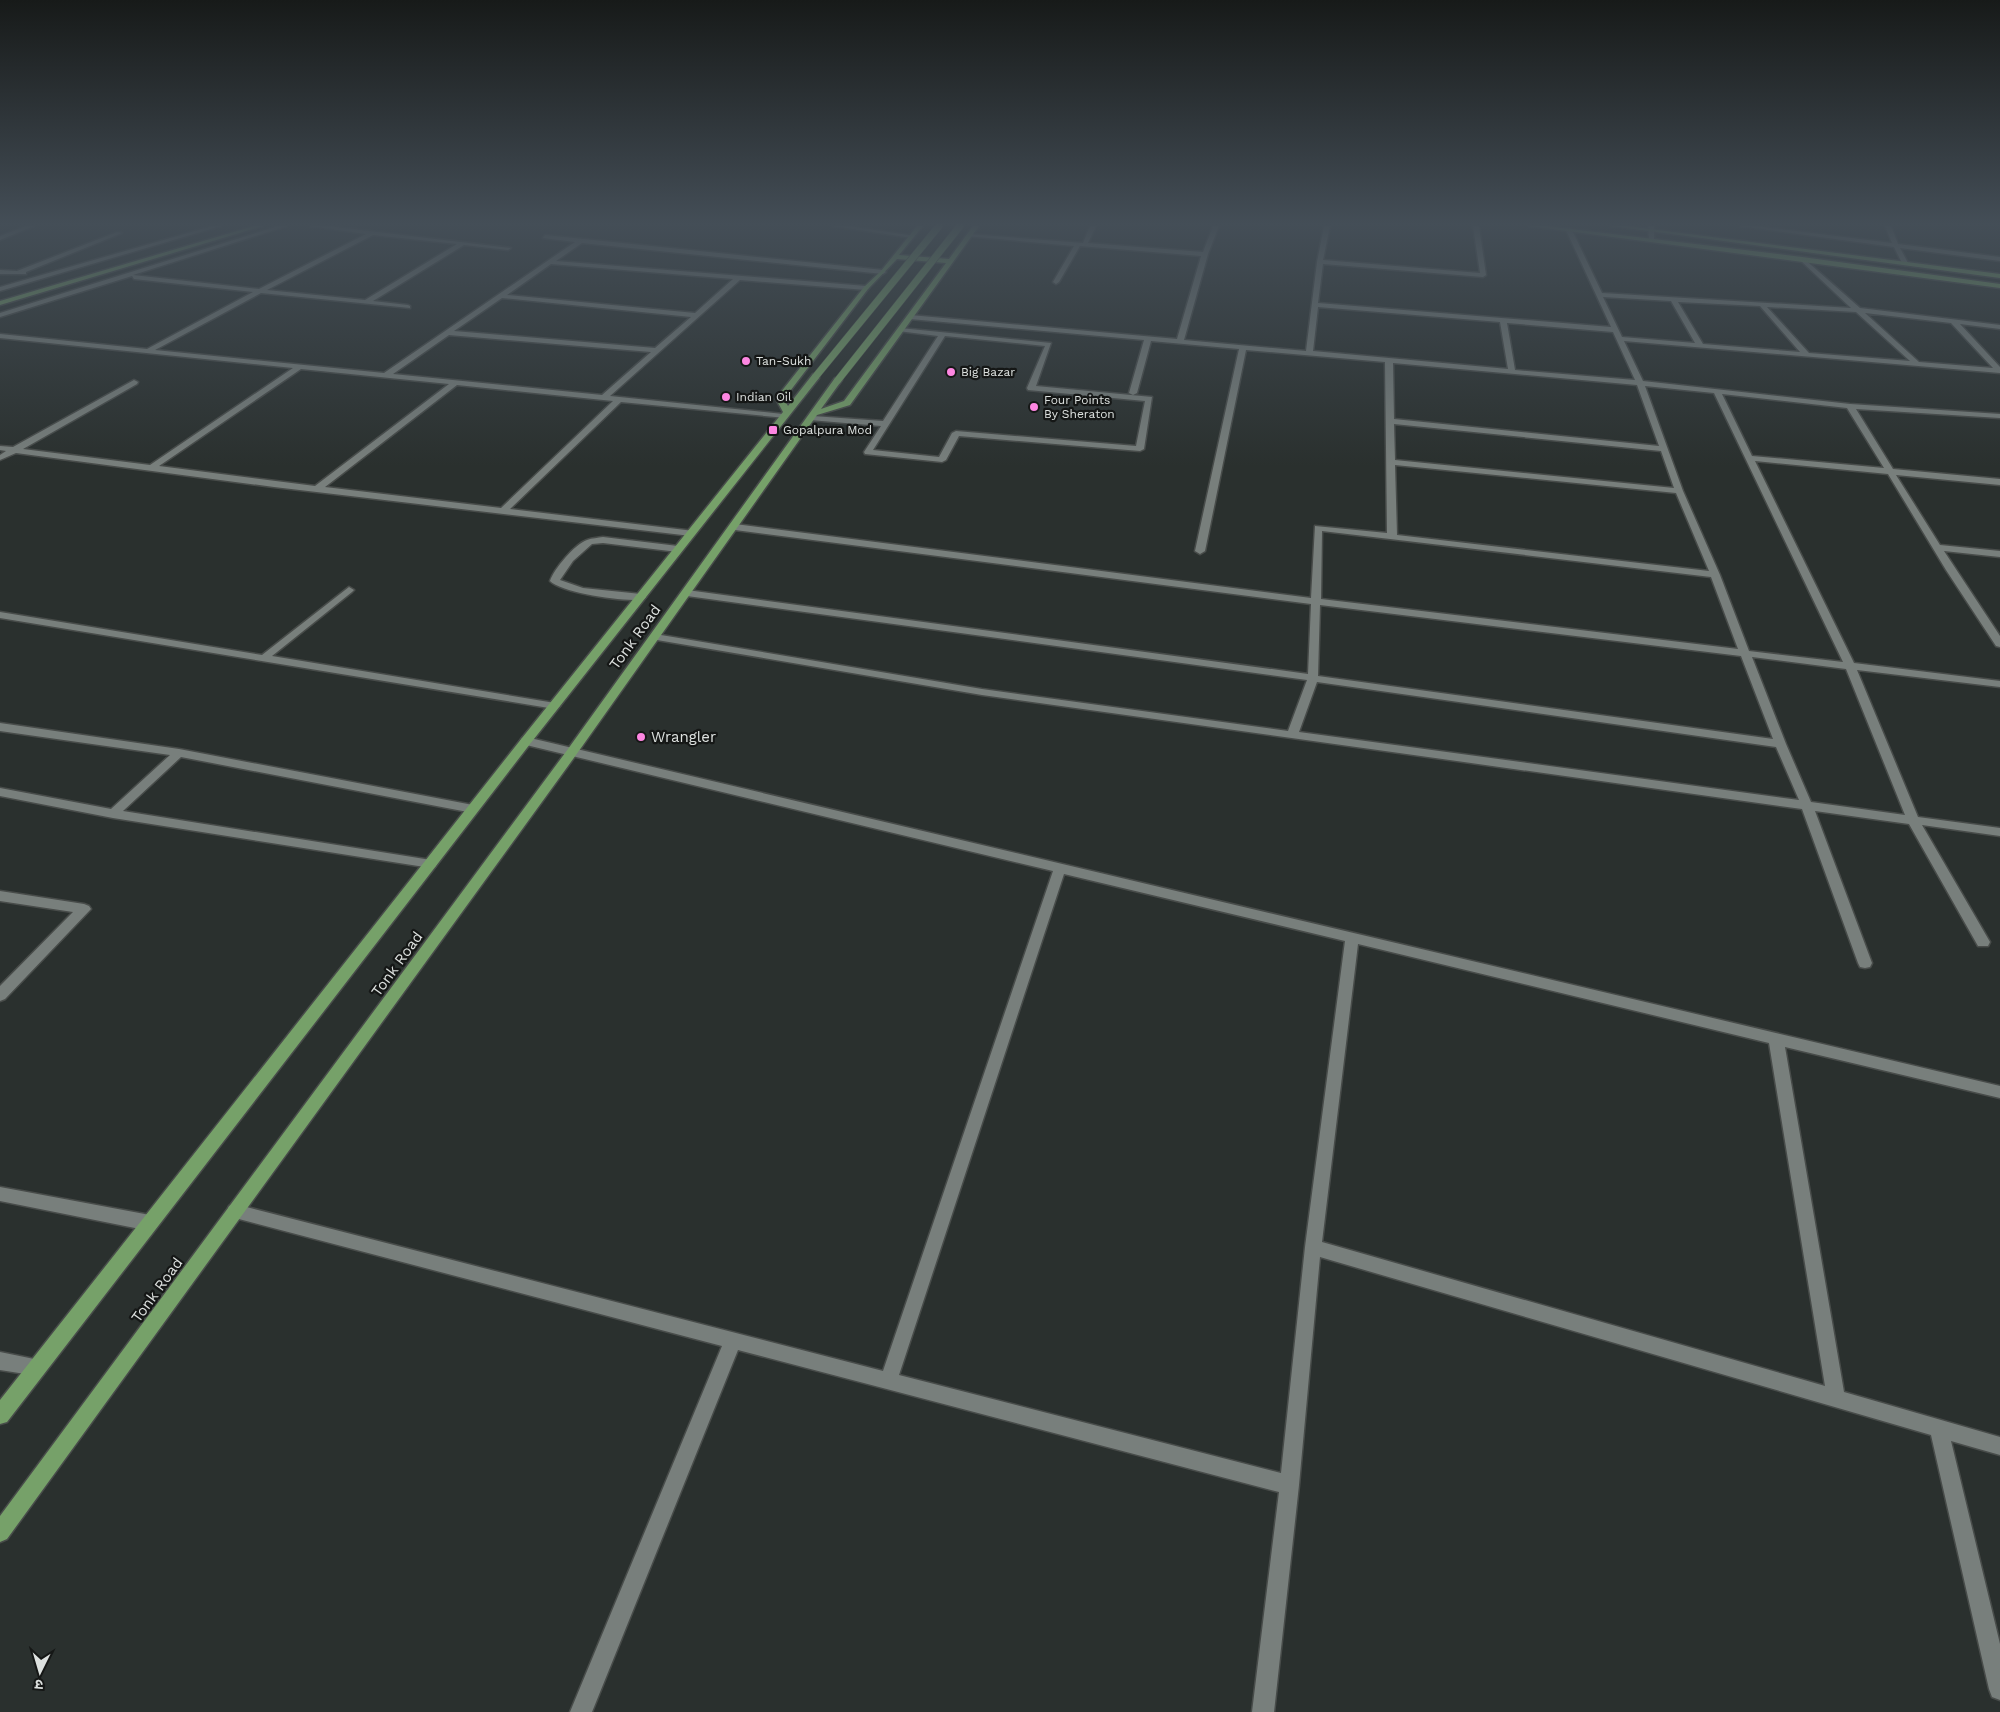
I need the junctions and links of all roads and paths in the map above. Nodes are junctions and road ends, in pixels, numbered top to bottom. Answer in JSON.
{"nodes":[{"id":1,"x":1316,"y":305,"type":"edge"},
{"id":2,"x":29,"y":306,"type":"edge"},
{"id":3,"x":232,"y":306,"type":"edge"},
{"id":4,"x":399,"y":306,"type":"edge"},
{"id":5,"x":486,"y":306,"type":"edge"},
{"id":6,"x":596,"y":306,"type":"edge"},
{"id":7,"x":706,"y":306,"type":"edge"},
{"id":8,"x":852,"y":306,"type":"edge"},
{"id":9,"x":873,"y":306,"type":"edge"},
{"id":10,"x":897,"y":306,"type":"edge"},
{"id":11,"x":918,"y":306,"type":"edge"},
{"id":12,"x":1190,"y":306,"type":"edge"},
{"id":13,"x":1327,"y":306,"type":"edge"},
{"id":14,"x":1604,"y":306,"type":"edge"},
{"id":15,"x":1677,"y":306,"type":"edge"},
{"id":16,"x":1763,"y":306,"type":"edge"},
{"id":17,"x":1779,"y":306,"type":"edge"},
{"id":18,"x":1853,"y":306,"type":"edge"},
{"id":19,"x":408,"y":307,"type":"dead end"},
{"id":20,"x":1857,"y":310,"type":"junction"},
{"id":21,"x":0,"y":315,"type":"edge"},
{"id":22,"x":695,"y":316,"type":"junction"},
{"id":23,"x":910,"y":317,"type":"junction"},
{"id":24,"x":1503,"y":320,"type":"junction"},
{"id":25,"x":1954,"y":322,"type":"junction"},
{"id":26,"x":2000,"y":327,"type":"edge"},
{"id":27,"x":900,"y":330,"type":"junction"},
{"id":28,"x":1055,"y":330,"type":"junction"},
{"id":29,"x":448,"y":332,"type":"junction"},
{"id":30,"x":943,"y":334,"type":"junction"},
{"id":31,"x":1618,"y":334,"type":"junction"},
{"id":32,"x":0,"y":336,"type":"edge"},
{"id":33,"x":1148,"y":338,"type":"junction"},
{"id":34,"x":1180,"y":341,"type":"junction"},
{"id":35,"x":1049,"y":344,"type":"junction"},
{"id":36,"x":1700,"y":345,"type":"junction"},
{"id":37,"x":1243,"y":347,"type":"junction"},
{"id":38,"x":656,"y":350,"type":"junction"},
{"id":39,"x":146,"y":352,"type":"junction"},
{"id":40,"x":1308,"y":353,"type":"junction"},
{"id":41,"x":1806,"y":354,"type":"junction"},
{"id":42,"x":1390,"y":360,"type":"junction"},
{"id":43,"x":1917,"y":364,"type":"junction"},
{"id":44,"x":298,"y":368,"type":"junction"},
{"id":45,"x":2000,"y":371,"type":"edge"},
{"id":46,"x":1512,"y":372,"type":"junction"},
{"id":47,"x":385,"y":376,"type":"junction"},
{"id":48,"x":134,"y":382,"type":"dead end"},
{"id":49,"x":456,"y":382,"type":"junction"},
{"id":50,"x":1640,"y":383,"type":"junction"},
{"id":51,"x":1716,"y":391,"type":"junction"},
{"id":52,"x":1132,"y":395,"type":"junction"},
{"id":53,"x":604,"y":397,"type":"junction"},
{"id":54,"x":620,"y":398,"type":"junction"},
{"id":55,"x":1850,"y":406,"type":"junction"},
{"id":56,"x":785,"y":414,"type":"junction"},
{"id":57,"x":815,"y":416,"type":"junction"},
{"id":58,"x":1996,"y":416,"type":"edge"},
{"id":59,"x":1390,"y":421,"type":"junction"},
{"id":60,"x":885,"y":424,"type":"junction"},
{"id":61,"x":2000,"y":425,"type":"edge"},
{"id":62,"x":0,"y":448,"type":"edge"},
{"id":63,"x":1663,"y":449,"type":"junction"},
{"id":64,"x":14,"y":450,"type":"junction"},
{"id":65,"x":0,"y":458,"type":"edge"},
{"id":66,"x":1749,"y":458,"type":"junction"},
{"id":67,"x":1391,"y":462,"type":"junction"},
{"id":68,"x":153,"y":467,"type":"junction"},
{"id":69,"x":1890,"y":471,"type":"junction"},
{"id":70,"x":2000,"y":482,"type":"edge"},
{"id":71,"x":317,"y":488,"type":"junction"},
{"id":72,"x":1679,"y":492,"type":"junction"},
{"id":73,"x":503,"y":511,"type":"junction"},
{"id":74,"x":735,"y":527,"type":"junction"},
{"id":75,"x":691,"y":533,"type":"junction"},
{"id":76,"x":1392,"y":537,"type":"junction"},
{"id":77,"x":1938,"y":548,"type":"junction"},
{"id":78,"x":678,"y":549,"type":"junction"},
{"id":79,"x":1200,"y":551,"type":"dead end"},
{"id":80,"x":2000,"y":554,"type":"edge"},
{"id":81,"x":1716,"y":575,"type":"junction"},
{"id":82,"x":350,"y":590,"type":"dead end"},
{"id":83,"x":687,"y":593,"type":"junction"},
{"id":84,"x":641,"y":597,"type":"junction"},
{"id":85,"x":1316,"y":602,"type":"junction"},
{"id":86,"x":0,"y":615,"type":"edge"},
{"id":87,"x":1996,"y":632,"type":"edge"},
{"id":88,"x":655,"y":637,"type":"junction"},
{"id":89,"x":2000,"y":644,"type":"edge"},
{"id":90,"x":1747,"y":654,"type":"junction"},
{"id":91,"x":264,"y":658,"type":"junction"},
{"id":92,"x":1850,"y":666,"type":"junction"},
{"id":93,"x":1313,"y":678,"type":"junction"},
{"id":94,"x":2000,"y":684,"type":"edge"},
{"id":95,"x":555,"y":706,"type":"junction"},
{"id":96,"x":0,"y":727,"type":"edge"},
{"id":97,"x":1292,"y":735,"type":"junction"},
{"id":98,"x":526,"y":741,"type":"junction"},
{"id":99,"x":1780,"y":744,"type":"junction"},
{"id":100,"x":572,"y":752,"type":"junction"},
{"id":101,"x":179,"y":753,"type":"junction"},
{"id":102,"x":0,"y":792,"type":"edge"},
{"id":103,"x":1807,"y":806,"type":"junction"},
{"id":104,"x":474,"y":809,"type":"junction"},
{"id":105,"x":114,"y":814,"type":"junction"},
{"id":106,"x":1913,"y":820,"type":"junction"},
{"id":107,"x":2000,"y":832,"type":"edge"},
{"id":108,"x":431,"y":864,"type":"junction"},
{"id":109,"x":1060,"y":868,"type":"junction"},
{"id":110,"x":0,"y":896,"type":"edge"},
{"id":111,"x":1352,"y":938,"type":"junction"},
{"id":112,"x":1983,"y":942,"type":"dead end"},
{"id":113,"x":1864,"y":963,"type":"dead end"},
{"id":114,"x":0,"y":995,"type":"edge"},
{"id":115,"x":1776,"y":1039,"type":"junction"},
{"id":116,"x":2000,"y":1092,"type":"edge"},
{"id":117,"x":0,"y":1194,"type":"edge"},
{"id":118,"x":235,"y":1211,"type":"junction"},
{"id":119,"x":150,"y":1223,"type":"junction"},
{"id":120,"x":1313,"y":1248,"type":"junction"},
{"id":121,"x":733,"y":1340,"type":"junction"},
{"id":122,"x":0,"y":1361,"type":"edge"},
{"id":123,"x":38,"y":1367,"type":"junction"},
{"id":124,"x":888,"y":1381,"type":"junction"},
{"id":125,"x":1836,"y":1399,"type":"junction"},
{"id":126,"x":0,"y":1415,"type":"edge"},
{"id":127,"x":1939,"y":1428,"type":"junction"},
{"id":128,"x":2000,"y":1446,"type":"edge"},
{"id":129,"x":1289,"y":1485,"type":"junction"},
{"id":130,"x":0,"y":1532,"type":"edge"},
{"id":131,"x":2000,"y":1689,"type":"edge"},
{"id":132,"x":581,"y":1712,"type":"edge"},
{"id":133,"x":1263,"y":1712,"type":"edge"}],
"edges":[{"from":1,"to":40,"type":"street"},
{"from":2,"to":21,"type":"street"},
{"from":3,"to":39,"type":"street"},
{"from":4,"to":19,"type":"street"},
{"from":5,"to":29,"type":"street"},
{"from":6,"to":22,"type":"street"},
{"from":7,"to":22,"type":"street"},
{"from":8,"to":56,"type":"main road"},
{"from":9,"to":56,"type":"main road","name":"Tonk Road","bridge":true},
{"from":10,"to":57,"type":"main road","name":"Tonk Road","bridge":true},
{"from":11,"to":23,"type":"main road"},
{"from":12,"to":34,"type":"street"},
{"from":13,"to":24,"type":"street"},
{"from":14,"to":31,"type":"street"},
{"from":15,"to":36,"type":"street"},
{"from":16,"to":41,"type":"street"},
{"from":17,"to":20,"type":"street"},
{"from":18,"to":20,"type":"street"},
{"from":20,"to":25,"type":"street"},
{"from":20,"to":43,"type":"street"},
{"from":22,"to":38,"type":"street"},
{"from":23,"to":27,"type":"main road"},
{"from":23,"to":28,"type":"street"},
{"from":24,"to":31,"type":"street"},
{"from":24,"to":46,"type":"street"},
{"from":25,"to":26,"type":"street"},
{"from":25,"to":45,"type":"street"},
{"from":27,"to":30,"type":"street"},
{"from":27,"to":57,"type":"main road"},
{"from":28,"to":33,"type":"street"},
{"from":28,"to":35,"type":"street"},
{"from":29,"to":38,"type":"street"},
{"from":29,"to":47,"type":"street"},
{"from":30,"to":35,"type":"street"},
{"from":30,"to":60,"type":"street"},
{"from":31,"to":36,"type":"street"},
{"from":31,"to":50,"type":"street"},
{"from":32,"to":39,"type":"street"},
{"from":33,"to":34,"type":"street"},
{"from":33,"to":52,"type":"street"},
{"from":34,"to":37,"type":"street"},
{"from":35,"to":52,"type":"street"},
{"from":36,"to":41,"type":"street"},
{"from":37,"to":40,"type":"street"},
{"from":37,"to":79,"type":"street"},
{"from":38,"to":53,"type":"street"},
{"from":39,"to":44,"type":"street"},
{"from":40,"to":42,"type":"street"},
{"from":41,"to":43,"type":"street"},
{"from":42,"to":46,"type":"street"},
{"from":42,"to":59,"type":"street"},
{"from":43,"to":45,"type":"street"},
{"from":44,"to":47,"type":"street"},
{"from":44,"to":68,"type":"street"},
{"from":46,"to":50,"type":"street"},
{"from":47,"to":49,"type":"street"},
{"from":48,"to":64,"type":"street"},
{"from":49,"to":53,"type":"street"},
{"from":49,"to":71,"type":"street"},
{"from":50,"to":51,"type":"street"},
{"from":50,"to":63,"type":"street"},
{"from":51,"to":55,"type":"street"},
{"from":51,"to":66,"type":"street"},
{"from":52,"to":60,"type":"street"},
{"from":53,"to":54,"type":"street"},
{"from":54,"to":56,"type":"street"},
{"from":54,"to":73,"type":"street"},
{"from":55,"to":58,"type":"street"},
{"from":55,"to":69,"type":"street"},
{"from":56,"to":75,"type":"main road","name":"Tonk Road"},
{"from":57,"to":60,"type":"street"},
{"from":57,"to":74,"type":"main road","name":"Tonk Road"},
{"from":58,"to":61,"type":"street"},
{"from":59,"to":63,"type":"street"},
{"from":59,"to":67,"type":"street"},
{"from":62,"to":64,"type":"street"},
{"from":63,"to":72,"type":"street"},
{"from":64,"to":65,"type":"street"},
{"from":64,"to":68,"type":"street"},
{"from":66,"to":69,"type":"street"},
{"from":66,"to":92,"type":"street"},
{"from":67,"to":72,"type":"street"},
{"from":67,"to":76,"type":"street"},
{"from":68,"to":71,"type":"street"},
{"from":69,"to":70,"type":"street"},
{"from":69,"to":77,"type":"street"},
{"from":71,"to":73,"type":"street"},
{"from":72,"to":81,"type":"street"},
{"from":73,"to":75,"type":"street"},
{"from":74,"to":83,"type":"main road","name":"Tonk Road"},
{"from":74,"to":85,"type":"street"},
{"from":75,"to":78,"type":"main road","name":"Tonk Road"},
{"from":76,"to":81,"type":"street"},
{"from":76,"to":85,"type":"street"},
{"from":77,"to":80,"type":"street"},
{"from":77,"to":87,"type":"street"},
{"from":78,"to":84,"type":"main road","name":"Tonk Road"},
{"from":78,"to":84,"type":"street"},
{"from":81,"to":90,"type":"street"},
{"from":82,"to":91,"type":"street"},
{"from":83,"to":88,"type":"main road","name":"Tonk Road"},
{"from":83,"to":93,"type":"street"},
{"from":84,"to":95,"type":"main road","name":"Tonk Road"},
{"from":85,"to":90,"type":"street"},
{"from":85,"to":93,"type":"street"},
{"from":86,"to":91,"type":"street"},
{"from":87,"to":89,"type":"street"},
{"from":88,"to":97,"type":"street"},
{"from":88,"to":100,"type":"main road","name":"Tonk Road"},
{"from":90,"to":92,"type":"street"},
{"from":90,"to":99,"type":"street"},
{"from":91,"to":95,"type":"street"},
{"from":92,"to":94,"type":"street"},
{"from":92,"to":106,"type":"street"},
{"from":93,"to":97,"type":"street"},
{"from":93,"to":99,"type":"street"},
{"from":95,"to":98,"type":"main road","name":"Tonk Road"},
{"from":96,"to":101,"type":"street"},
{"from":97,"to":103,"type":"street"},
{"from":98,"to":100,"type":"street"},
{"from":98,"to":104,"type":"main road","name":"Tonk Road"},
{"from":99,"to":103,"type":"street"},
{"from":100,"to":109,"type":"street"},
{"from":100,"to":118,"type":"main road","name":"Tonk Road"},
{"from":101,"to":104,"type":"street"},
{"from":101,"to":105,"type":"street"},
{"from":102,"to":105,"type":"street"},
{"from":103,"to":106,"type":"street"},
{"from":103,"to":113,"type":"street"},
{"from":104,"to":108,"type":"main road","name":"Tonk Road"},
{"from":105,"to":108,"type":"street"},
{"from":106,"to":107,"type":"street"},
{"from":106,"to":112,"type":"street"},
{"from":108,"to":119,"type":"main road","name":"Tonk Road"},
{"from":109,"to":111,"type":"street"},
{"from":109,"to":124,"type":"street"},
{"from":110,"to":114,"type":"street"},
{"from":111,"to":115,"type":"street"},
{"from":111,"to":120,"type":"street"},
{"from":115,"to":116,"type":"street"},
{"from":115,"to":125,"type":"street"},
{"from":117,"to":119,"type":"street"},
{"from":118,"to":121,"type":"street"},
{"from":118,"to":130,"type":"main road","name":"Tonk Road"},
{"from":119,"to":123,"type":"main road","name":"Tonk Road"},
{"from":120,"to":125,"type":"street"},
{"from":120,"to":129,"type":"street"},
{"from":121,"to":124,"type":"street"},
{"from":121,"to":132,"type":"street"},
{"from":122,"to":123,"type":"street"},
{"from":123,"to":126,"type":"main road","name":"Tonk Road"},
{"from":124,"to":129,"type":"street"},
{"from":125,"to":127,"type":"street"},
{"from":127,"to":128,"type":"street"},
{"from":127,"to":131,"type":"street"},
{"from":129,"to":133,"type":"street"}]}
